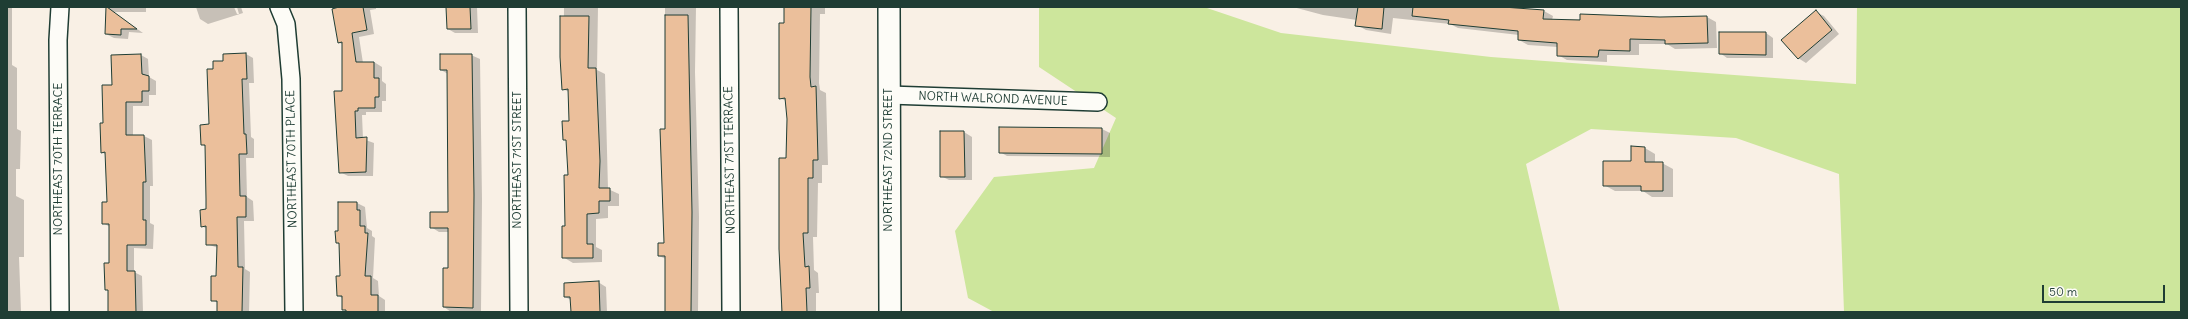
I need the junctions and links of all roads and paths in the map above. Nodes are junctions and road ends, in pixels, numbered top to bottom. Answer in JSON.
{"nodes":[{"id":1,"x":60,"y":7,"type":"edge"},
{"id":2,"x":279,"y":7,"type":"edge"},
{"id":3,"x":517,"y":7,"type":"edge"},
{"id":4,"x":729,"y":7,"type":"edge"},
{"id":5,"x":889,"y":7,"type":"edge"},
{"id":6,"x":889,"y":95,"type":"junction"},
{"id":7,"x":1098,"y":102,"type":"dead end"},
{"id":8,"x":60,"y":312,"type":"edge"},
{"id":9,"x":294,"y":312,"type":"edge"},
{"id":10,"x":518,"y":312,"type":"edge"},
{"id":11,"x":731,"y":312,"type":"edge"},
{"id":12,"x":890,"y":312,"type":"edge"}],
"edges":[{"from":1,"to":8,"type":"street","name":"NORTHEAST 70TH TERRACE"},
{"from":2,"to":9,"type":"street","name":"NORTHEAST 70TH PLACE"},
{"from":3,"to":10,"type":"street","name":"NORTHEAST 71ST STREET"},
{"from":4,"to":11,"type":"street","name":"NORTHEAST 71ST TERRACE"},
{"from":5,"to":6,"type":"main road","name":"NORTHEAST 72ND STREET"},
{"from":6,"to":7,"type":"street","name":"NORTH WALROND AVENUE"},
{"from":6,"to":12,"type":"main road","name":"NORTHEAST 72ND STREET"}]}
